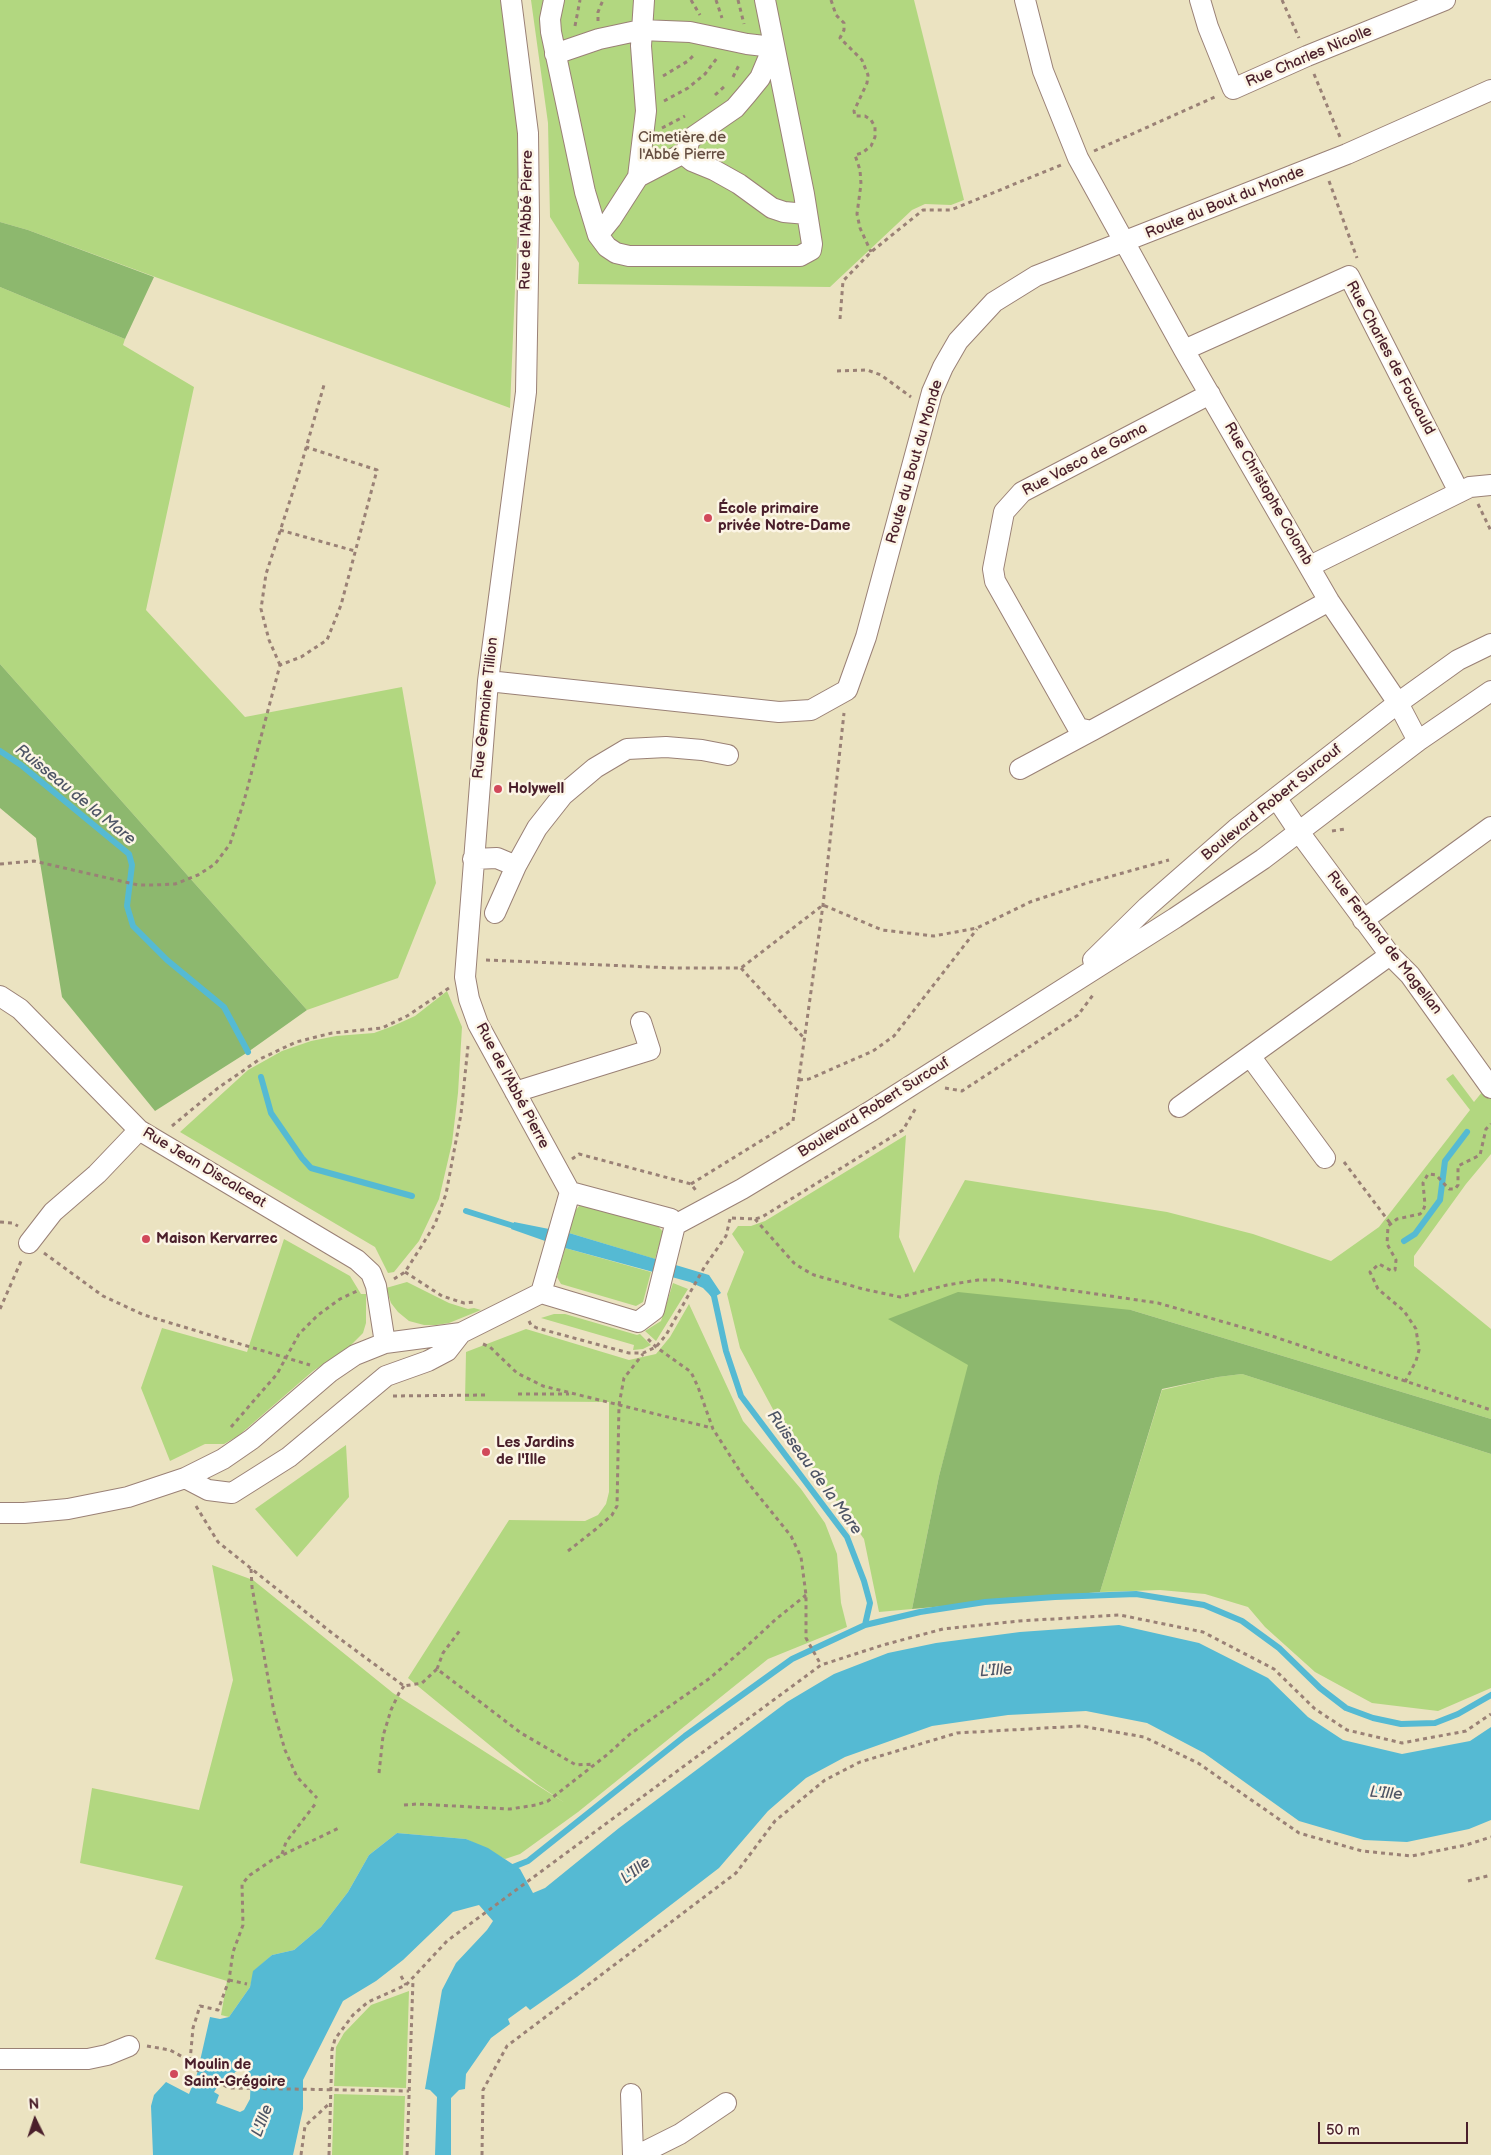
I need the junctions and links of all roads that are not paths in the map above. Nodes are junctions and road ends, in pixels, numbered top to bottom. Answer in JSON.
{"nodes":[{"id":1,"x":511,"y":0,"type":"edge"},
{"id":2,"x":554,"y":0,"type":"edge"},
{"id":3,"x":644,"y":0,"type":"edge"},
{"id":4,"x":765,"y":0,"type":"edge"},
{"id":5,"x":1025,"y":0,"type":"edge"},
{"id":6,"x":1200,"y":0,"type":"edge"},
{"id":7,"x":1445,"y":0,"type":"edge"},
{"id":8,"x":642,"y":30,"type":"junction"},
{"id":9,"x":774,"y":47,"type":"junction"},
{"id":10,"x":556,"y":54,"type":"junction"},
{"id":11,"x":1491,"y":90,"type":"edge"},
{"id":12,"x":686,"y":152,"type":"junction"},
{"id":13,"x":638,"y":177,"type":"junction"},
{"id":14,"x":807,"y":214,"type":"junction"},
{"id":15,"x":598,"y":235,"type":"junction"},
{"id":16,"x":1124,"y":243,"type":"junction"},
{"id":17,"x":1184,"y":350,"type":"junction"},
{"id":18,"x":1210,"y":394,"type":"junction"},
{"id":19,"x":519,"y":440,"type":"joint"},
{"id":20,"x":1491,"y":485,"type":"edge"},
{"id":21,"x":1465,"y":490,"type":"junction"},
{"id":22,"x":1310,"y":566,"type":"junction"},
{"id":23,"x":1329,"y":601,"type":"junction"},
{"id":24,"x":1491,"y":644,"type":"edge"},
{"id":25,"x":488,"y":681,"type":"junction"},
{"id":26,"x":1491,"y":691,"type":"edge"},
{"id":27,"x":1398,"y":703,"type":"junction"},
{"id":28,"x":1091,"y":731,"type":"junction"},
{"id":29,"x":1418,"y":741,"type":"junction"},
{"id":30,"x":728,"y":755,"type":"dead end"},
{"id":31,"x":1020,"y":769,"type":"dead end"},
{"id":32,"x":1277,"y":799,"type":"junction"},
{"id":33,"x":1490,"y":829,"type":"edge"},
{"id":34,"x":1299,"y":832,"type":"junction"},
{"id":35,"x":473,"y":858,"type":"junction"},
{"id":36,"x":516,"y":866,"type":"junction"},
{"id":37,"x":495,"y":914,"type":"dead end"},
{"id":38,"x":1363,"y":920,"type":"junction"},
{"id":39,"x":1390,"y":956,"type":"junction"},
{"id":40,"x":465,"y":968,"type":"joint"},
{"id":41,"x":1069,"y":984,"type":"junction"},
{"id":42,"x":0,"y":996,"type":"edge"},
{"id":43,"x":641,"y":1022,"type":"dead end"},
{"id":44,"x":1250,"y":1056,"type":"junction"},
{"id":45,"x":1491,"y":1088,"type":"edge"},
{"id":46,"x":515,"y":1092,"type":"junction"},
{"id":47,"x":1180,"y":1106,"type":"dead end"},
{"id":48,"x":147,"y":1135,"type":"junction"},
{"id":49,"x":1325,"y":1158,"type":"road end"},
{"id":50,"x":570,"y":1192,"type":"junction"},
{"id":51,"x":673,"y":1234,"type":"junction"},
{"id":52,"x":29,"y":1243,"type":"road end"},
{"id":53,"x":541,"y":1293,"type":"junction"},
{"id":54,"x":461,"y":1333,"type":"junction"},
{"id":55,"x":385,"y":1343,"type":"junction"},
{"id":56,"x":186,"y":1478,"type":"junction"},
{"id":57,"x":0,"y":1513,"type":"edge"},
{"id":58,"x":128,"y":2046,"type":"road end"},
{"id":59,"x":0,"y":2059,"type":"edge"},
{"id":60,"x":631,"y":2094,"type":"dead end"},
{"id":61,"x":726,"y":2104,"type":"dead end"},
{"id":62,"x":633,"y":2155,"type":"edge"},
{"id":63,"x":638,"y":2155,"type":"edge"}],
"edges":[{"from":1,"to":19,"type":"street","name":"Rue de l'Abbé Pierre"},
{"from":2,"to":10,"type":"street"},
{"from":3,"to":8,"type":"street"},
{"from":4,"to":9,"type":"street"},
{"from":5,"to":16,"type":"street","name":"Rue Christophe Colomb"},
{"from":6,"to":7,"type":"street","name":"Rue Charles Nicolle"},
{"from":8,"to":9,"type":"street"},
{"from":8,"to":10,"type":"street"},
{"from":8,"to":13,"type":"street"},
{"from":9,"to":12,"type":"street"},
{"from":9,"to":14,"type":"street"},
{"from":10,"to":15,"type":"street"},
{"from":11,"to":16,"type":"street","name":"Route du Bout du Monde"},
{"from":12,"to":13,"type":"street"},
{"from":12,"to":14,"type":"street"},
{"from":13,"to":15,"type":"street"},
{"from":14,"to":15,"type":"street"},
{"from":16,"to":17,"type":"street","name":"Rue Christophe Colomb"},
{"from":16,"to":25,"type":"street","name":"Route du Bout du Monde"},
{"from":17,"to":18,"type":"street","name":"Rue Christophe Colomb"},
{"from":17,"to":21,"type":"street","name":"Rue Charles de Foucauld"},
{"from":18,"to":22,"type":"street","name":"Rue Christophe Colomb"},
{"from":18,"to":28,"type":"street","name":"Rue Vasco de Gama"},
{"from":19,"to":25,"type":"street","name":"Rue Germaine Tillion"},
{"from":20,"to":21,"type":"street"},
{"from":21,"to":22,"type":"street"},
{"from":22,"to":23,"type":"street","name":"Rue Christophe Colomb"},
{"from":23,"to":27,"type":"street","name":"Rue Christophe Colomb"},
{"from":23,"to":28,"type":"street"},
{"from":24,"to":27,"type":"street","name":"Boulevard Robert Surcouf"},
{"from":25,"to":35,"type":"street","name":"Rue Germaine Tillion"},
{"from":26,"to":29,"type":"street","name":"Boulevard Robert Surcouf"},
{"from":27,"to":29,"type":"street","name":"Rue Christophe Colomb"},
{"from":27,"to":32,"type":"street","name":"Boulevard Robert Surcouf"},
{"from":28,"to":31,"type":"street"},
{"from":29,"to":34,"type":"street","name":"Boulevard Robert Surcouf"},
{"from":30,"to":36,"type":"street"},
{"from":32,"to":34,"type":"street","name":"Rue Fernand de Magellan"},
{"from":32,"to":41,"type":"street","name":"Boulevard Robert Surcouf"},
{"from":33,"to":38,"type":"street"},
{"from":34,"to":38,"type":"street","name":"Rue Fernand de Magellan"},
{"from":34,"to":41,"type":"street","name":"Boulevard Robert Surcouf"},
{"from":35,"to":36,"type":"street"},
{"from":35,"to":40,"type":"street","name":"Rue Germaine Tillion"},
{"from":36,"to":37,"type":"street"},
{"from":38,"to":39,"type":"street","name":"Rue Fernand de Magellan"},
{"from":39,"to":44,"type":"street"},
{"from":39,"to":45,"type":"street","name":"Rue Fernand de Magellan"},
{"from":40,"to":46,"type":"street","name":"Rue de l'Abbé Pierre"},
{"from":41,"to":51,"type":"street","name":"Boulevard Robert Surcouf"},
{"from":42,"to":48,"type":"street","name":"Rue Jean Discalceat"},
{"from":43,"to":46,"type":"street"},
{"from":44,"to":47,"type":"street"},
{"from":44,"to":49,"type":"street"},
{"from":46,"to":50,"type":"street","name":"Rue de l'Abbé Pierre"},
{"from":48,"to":52,"type":"street"},
{"from":48,"to":55,"type":"street","name":"Rue Jean Discalceat"},
{"from":50,"to":51,"type":"street"},
{"from":50,"to":53,"type":"street"},
{"from":51,"to":53,"type":"street"},
{"from":53,"to":54,"type":"street"},
{"from":54,"to":55,"type":"street"},
{"from":54,"to":56,"type":"street"},
{"from":55,"to":56,"type":"street"},
{"from":56,"to":57,"type":"street"},
{"from":58,"to":59,"type":"street"},
{"from":60,"to":62,"type":"street"},
{"from":61,"to":63,"type":"street"}]}
